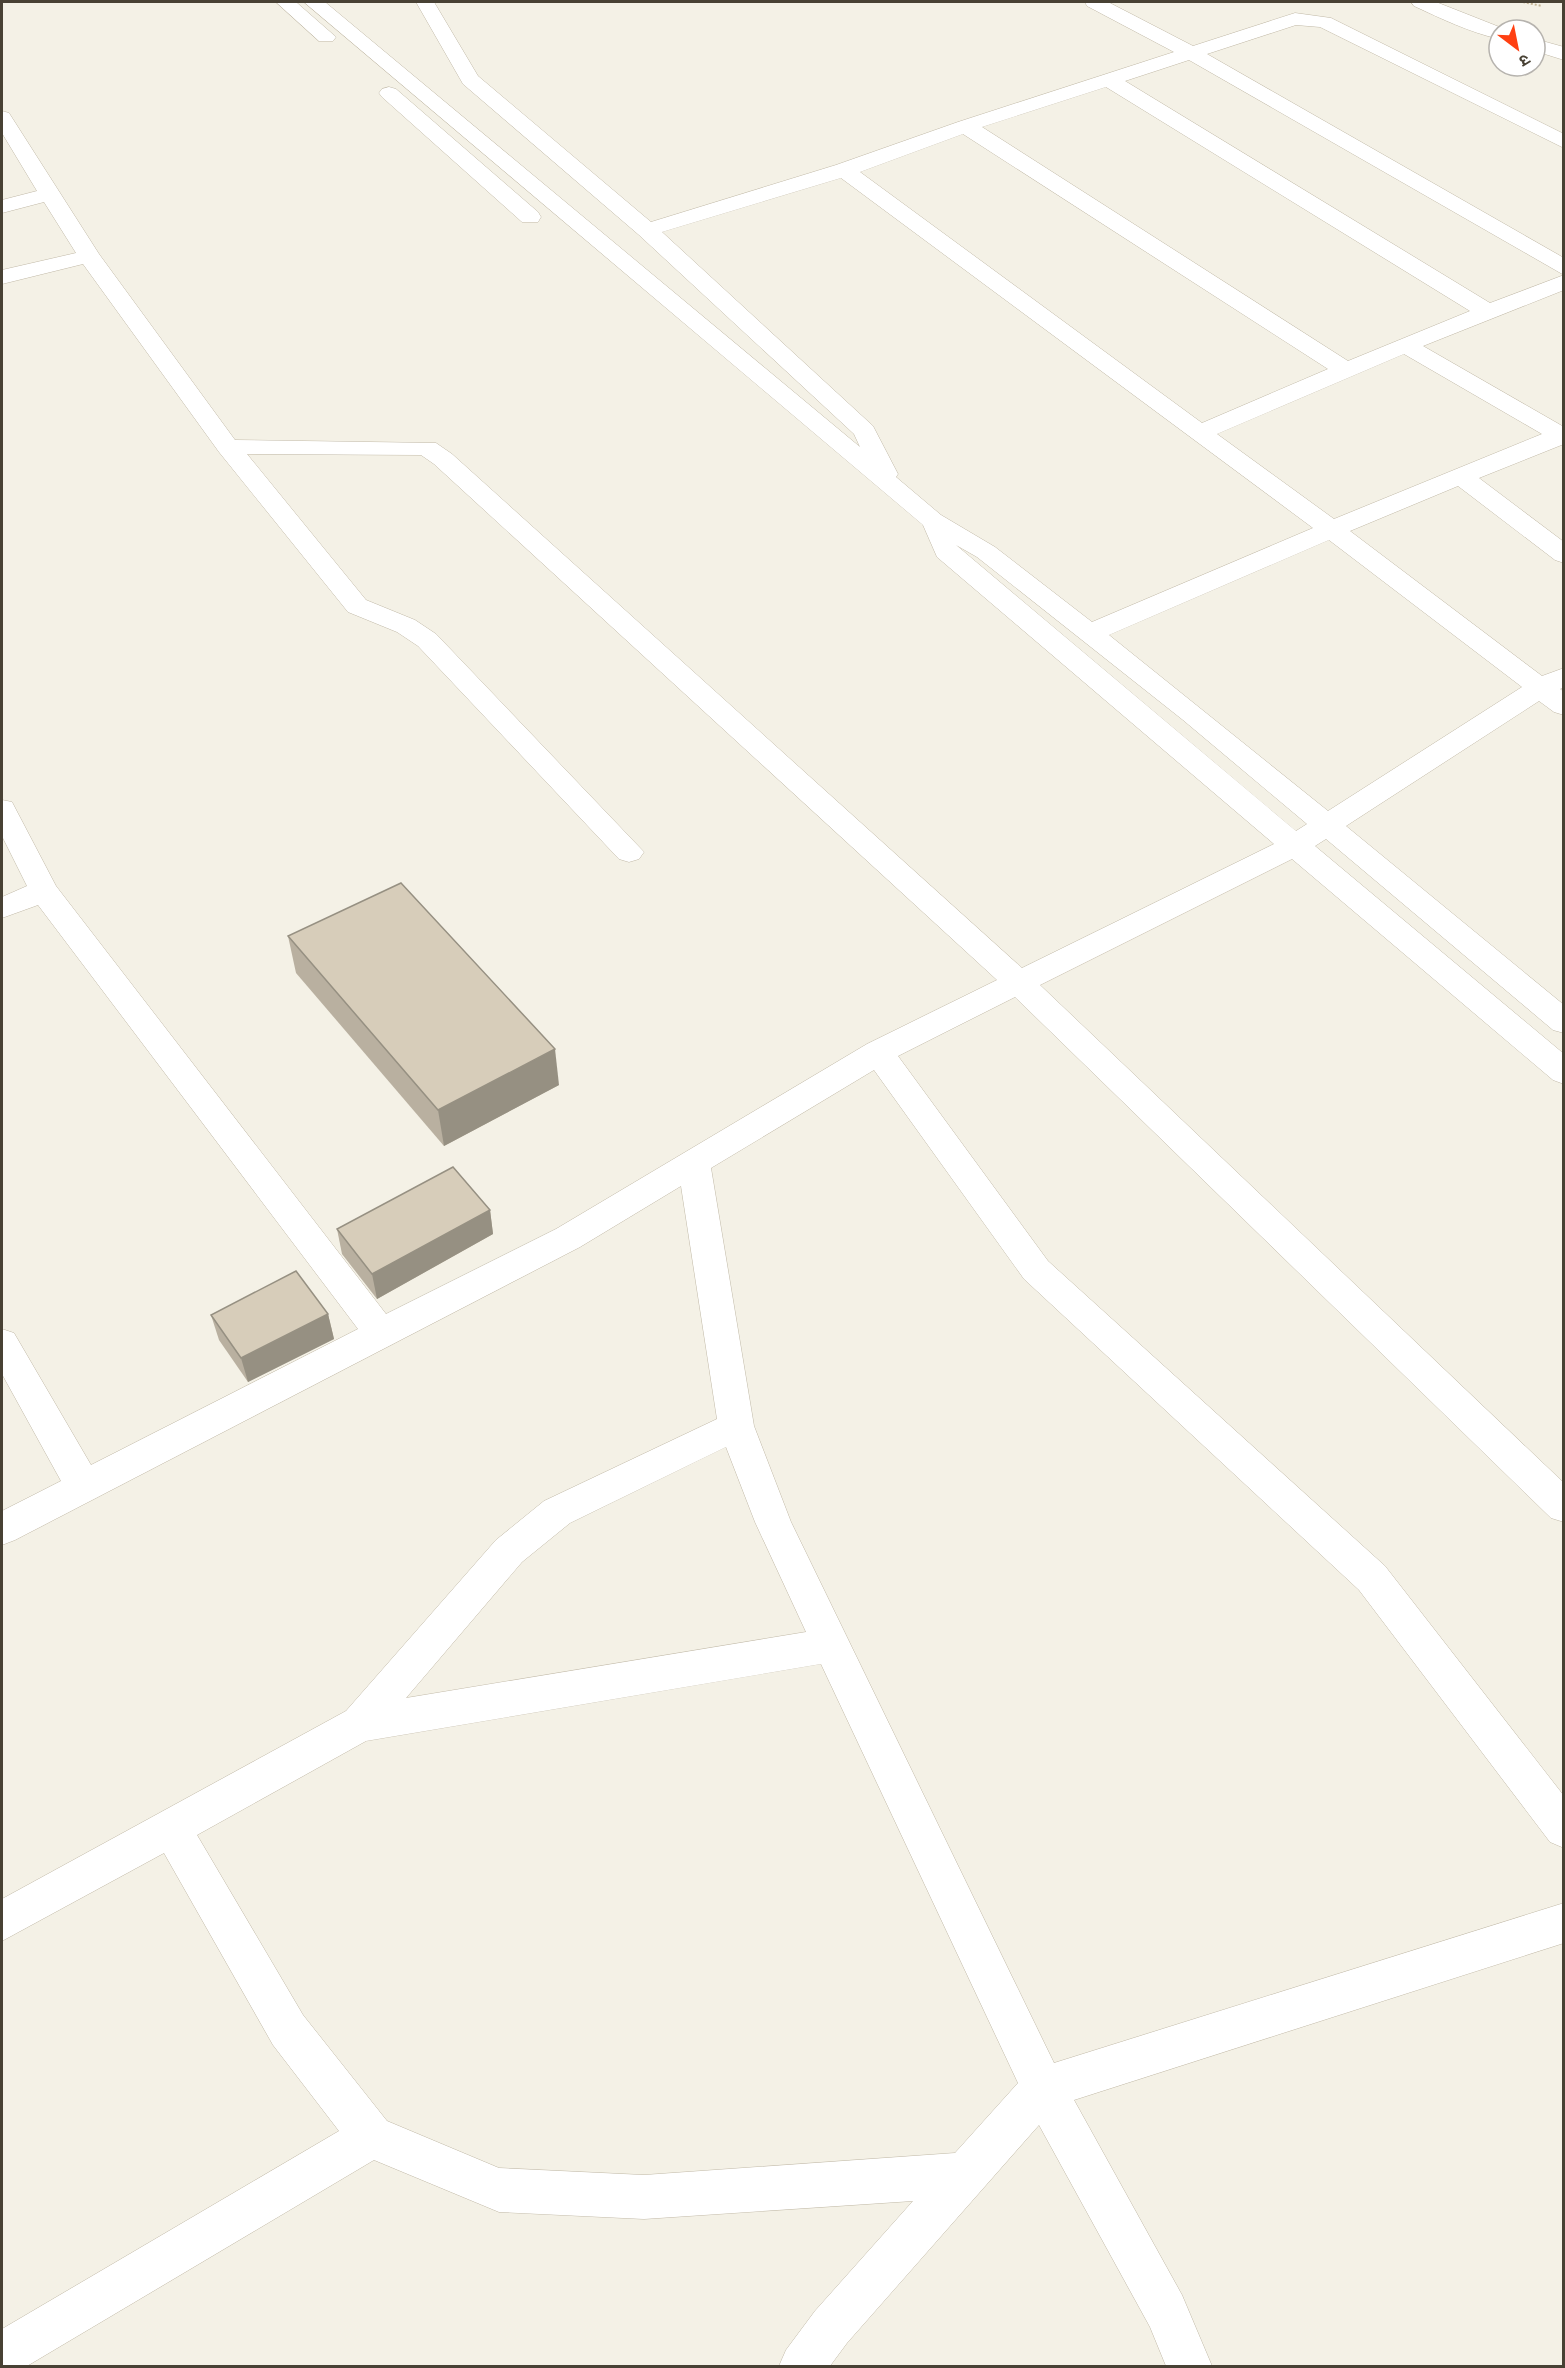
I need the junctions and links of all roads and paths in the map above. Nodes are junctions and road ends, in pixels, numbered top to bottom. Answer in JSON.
{"nodes":[{"id":1,"x":285,"y":2,"type":"edge"},
{"id":2,"x":314,"y":2,"type":"edge"},
{"id":3,"x":425,"y":2,"type":"edge"},
{"id":4,"x":1094,"y":2,"type":"edge"},
{"id":5,"x":1421,"y":2,"type":"edge"},
{"id":6,"x":1487,"y":29,"type":"edge"},
{"id":7,"x":1547,"y":49,"type":"edge"},
{"id":8,"x":1191,"y":53,"type":"junction"},
{"id":9,"x":1563,"y":54,"type":"edge"},
{"id":10,"x":346,"y":55,"type":"dead end"},
{"id":11,"x":372,"y":78,"type":"dead end"},
{"id":12,"x":1109,"y":80,"type":"junction"},
{"id":13,"x":2,"y":117,"type":"edge"},
{"id":14,"x":965,"y":126,"type":"junction"},
{"id":15,"x":1563,"y":142,"type":"edge"},
{"id":16,"x":844,"y":170,"type":"junction"},
{"id":17,"x":49,"y":194,"type":"junction"},
{"id":18,"x":2,"y":207,"type":"edge"},
{"id":19,"x":530,"y":216,"type":"dead end"},
{"id":20,"x":647,"y":230,"type":"junction"},
{"id":21,"x":89,"y":256,"type":"junction"},
{"id":22,"x":1563,"y":268,"type":"edge"},
{"id":23,"x":2,"y":277,"type":"edge"},
{"id":24,"x":1563,"y":282,"type":"edge"},
{"id":25,"x":1488,"y":312,"type":"junction"},
{"id":26,"x":1405,"y":345,"type":"junction"},
{"id":27,"x":1346,"y":370,"type":"junction"},
{"id":28,"x":1201,"y":432,"type":"junction"},
{"id":29,"x":1562,"y":436,"type":"edge"},
{"id":30,"x":228,"y":447,"type":"junction"},
{"id":31,"x":1462,"y":477,"type":"junction"},
{"id":32,"x":892,"y":486,"type":"junction"},
{"id":33,"x":932,"y":519,"type":"junction"},
{"id":34,"x":1332,"y":529,"type":"junction"},
{"id":35,"x":1563,"y":555,"type":"edge"},
{"id":36,"x":1090,"y":633,"type":"junction"},
{"id":37,"x":1552,"y":682,"type":"edge"},
{"id":38,"x":1563,"y":706,"type":"edge"},
{"id":39,"x":2,"y":809,"type":"edge"},
{"id":40,"x":1327,"y":825,"type":"junction"},
{"id":41,"x":1296,"y":845,"type":"junction"},
{"id":42,"x":629,"y":852,"type":"dead end"},
{"id":43,"x":44,"y":891,"type":"junction"},
{"id":44,"x":2,"y":908,"type":"edge"},
{"id":45,"x":1020,"y":984,"type":"junction"},
{"id":46,"x":1563,"y":1022,"type":"edge"},
{"id":47,"x":878,"y":1052,"type":"junction"},
{"id":48,"x":1563,"y":1072,"type":"edge"},
{"id":49,"x":694,"y":1163,"type":"junction"},
{"id":50,"x":381,"y":1333,"type":"junction"},
{"id":51,"x":2,"y":1342,"type":"edge"},
{"id":52,"x":736,"y":1426,"type":"junction"},
{"id":53,"x":83,"y":1485,"type":"junction"},
{"id":54,"x":1563,"y":1507,"type":"edge"},
{"id":55,"x":2,"y":1529,"type":"edge"},
{"id":56,"x":831,"y":1645,"type":"junction"},
{"id":57,"x":360,"y":1724,"type":"junction"},
{"id":58,"x":171,"y":1828,"type":"junction"},
{"id":59,"x":1563,"y":1829,"type":"edge"},
{"id":60,"x":2,"y":1921,"type":"edge"},
{"id":61,"x":1563,"y":1923,"type":"edge"},
{"id":62,"x":1043,"y":2088,"type":"junction"},
{"id":63,"x":371,"y":2137,"type":"junction"},
{"id":64,"x":965,"y":2175,"type":"junction"},
{"id":65,"x":2,"y":2355,"type":"edge"},
{"id":66,"x":802,"y":2367,"type":"edge"},
{"id":67,"x":1188,"y":2367,"type":"edge"}],
"edges":[{"from":1,"to":10,"type":"street"},
{"from":2,"to":32,"type":"street"},
{"from":3,"to":20,"type":"street"},
{"from":4,"to":8,"type":"street"},
{"from":5,"to":6,"type":"street"},
{"from":7,"to":9,"type":"street"},
{"from":8,"to":12,"type":"street"},
{"from":8,"to":15,"type":"street"},
{"from":8,"to":22,"type":"street"},
{"from":11,"to":19,"type":"street"},
{"from":12,"to":14,"type":"street"},
{"from":12,"to":25,"type":"street"},
{"from":13,"to":17,"type":"street"},
{"from":14,"to":16,"type":"street"},
{"from":14,"to":27,"type":"street"},
{"from":16,"to":20,"type":"street"},
{"from":16,"to":28,"type":"street"},
{"from":17,"to":18,"type":"street"},
{"from":17,"to":21,"type":"street"},
{"from":20,"to":32,"type":"street"},
{"from":21,"to":23,"type":"street"},
{"from":21,"to":30,"type":"street"},
{"from":24,"to":25,"type":"street"},
{"from":25,"to":26,"type":"street"},
{"from":26,"to":27,"type":"street"},
{"from":26,"to":29,"type":"street"},
{"from":27,"to":28,"type":"street"},
{"from":28,"to":34,"type":"street"},
{"from":29,"to":31,"type":"street"},
{"from":30,"to":42,"type":"street"},
{"from":30,"to":45,"type":"street"},
{"from":31,"to":34,"type":"street"},
{"from":31,"to":35,"type":"street"},
{"from":32,"to":33,"type":"street"},
{"from":33,"to":36,"type":"street"},
{"from":33,"to":41,"type":"street"},
{"from":34,"to":36,"type":"street"},
{"from":34,"to":37,"type":"street"},
{"from":36,"to":40,"type":"street"},
{"from":37,"to":38,"type":"street"},
{"from":37,"to":40,"type":"street"},
{"from":39,"to":43,"type":"street"},
{"from":40,"to":41,"type":"street"},
{"from":40,"to":46,"type":"street"},
{"from":41,"to":45,"type":"street"},
{"from":41,"to":48,"type":"street"},
{"from":43,"to":44,"type":"street"},
{"from":43,"to":50,"type":"street"},
{"from":45,"to":47,"type":"street"},
{"from":45,"to":54,"type":"street"},
{"from":47,"to":49,"type":"street"},
{"from":47,"to":59,"type":"street"},
{"from":49,"to":50,"type":"street"},
{"from":49,"to":52,"type":"street"},
{"from":50,"to":53,"type":"street"},
{"from":51,"to":53,"type":"street"},
{"from":52,"to":56,"type":"street"},
{"from":52,"to":57,"type":"street"},
{"from":53,"to":55,"type":"street"},
{"from":56,"to":57,"type":"street"},
{"from":56,"to":62,"type":"street"},
{"from":57,"to":58,"type":"street"},
{"from":58,"to":60,"type":"street"},
{"from":58,"to":63,"type":"street"},
{"from":61,"to":62,"type":"street"},
{"from":62,"to":64,"type":"street"},
{"from":62,"to":67,"type":"street"},
{"from":63,"to":64,"type":"street"},
{"from":63,"to":65,"type":"street"},
{"from":64,"to":66,"type":"street"}]}
